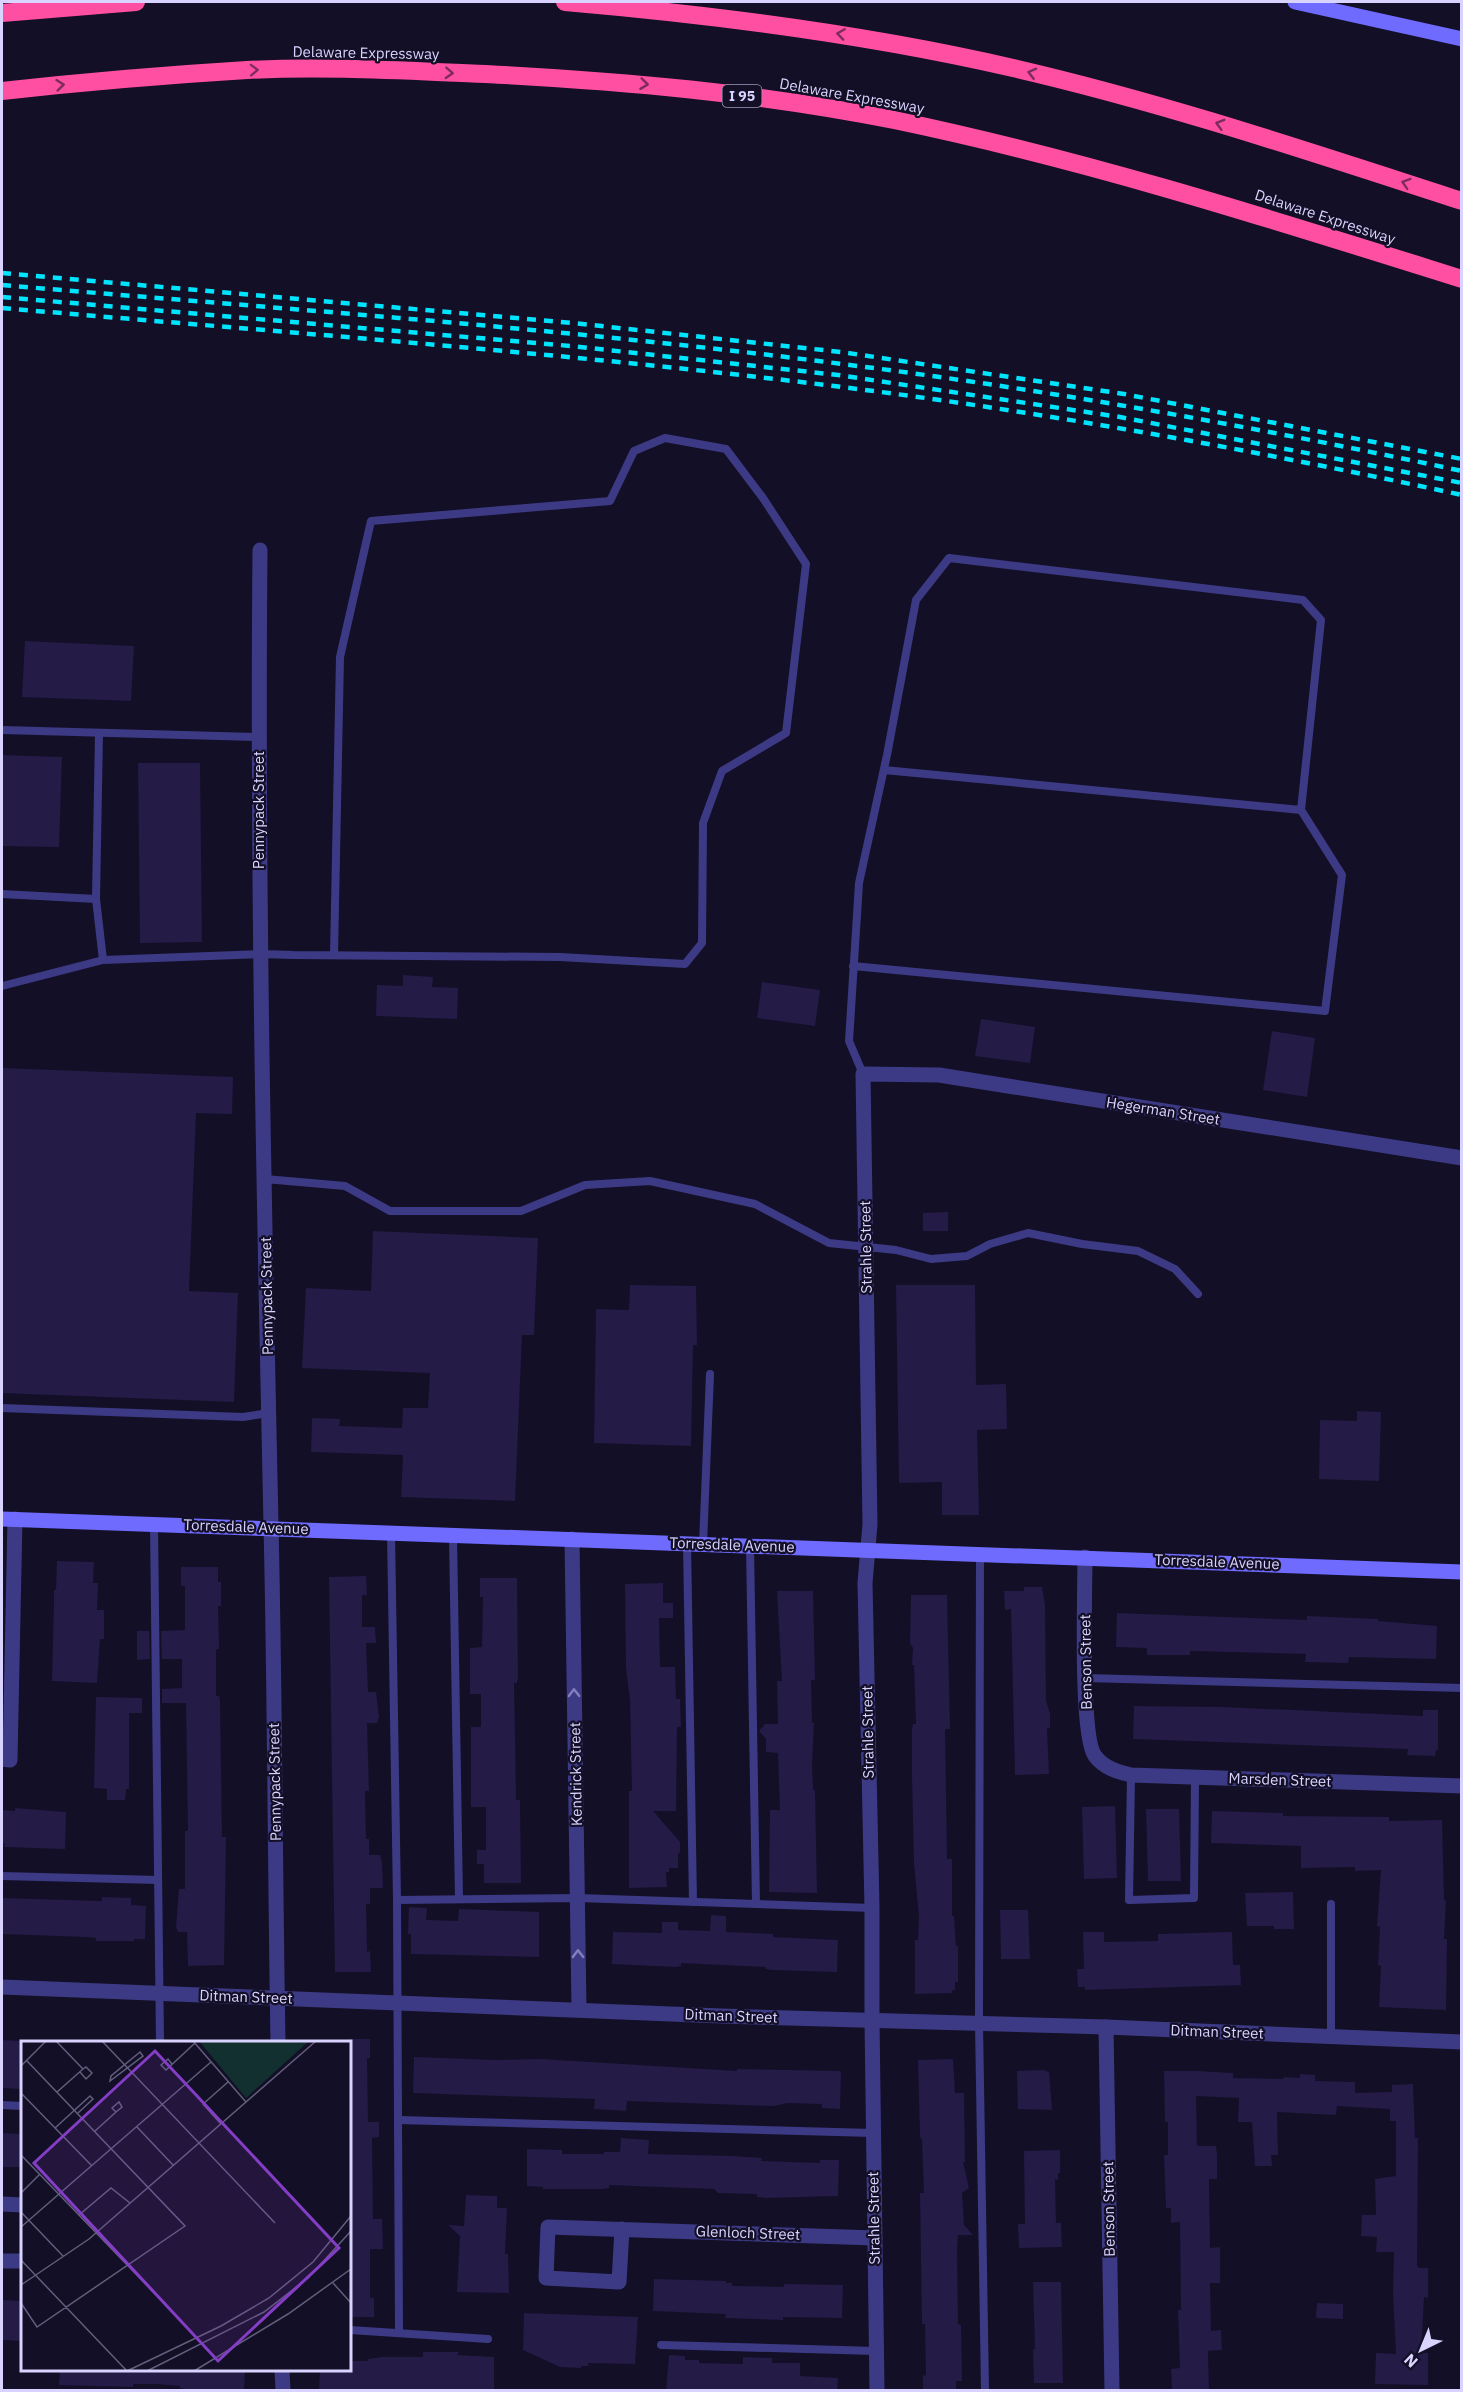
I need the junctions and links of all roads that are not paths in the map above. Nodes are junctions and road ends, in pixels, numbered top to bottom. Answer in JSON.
{"nodes":[{"id":1,"x":136,"y":2,"type":"edge"},
{"id":2,"x":565,"y":2,"type":"edge"},
{"id":3,"x":1295,"y":2,"type":"edge"},
{"id":4,"x":1325,"y":5,"type":"edge"},
{"id":5,"x":2,"y":13,"type":"edge"},
{"id":6,"x":1461,"y":39,"type":"edge"},
{"id":7,"x":2,"y":91,"type":"edge"},
{"id":8,"x":1461,"y":201,"type":"edge"},
{"id":9,"x":1461,"y":279,"type":"edge"},
{"id":10,"x":260,"y":550,"type":"dead end"},
{"id":11,"x":2,"y":730,"type":"edge"},
{"id":12,"x":99,"y":733,"type":"junction"},
{"id":13,"x":258,"y":737,"type":"junction"},
{"id":14,"x":884,"y":770,"type":"junction"},
{"id":15,"x":1301,"y":810,"type":"junction"},
{"id":16,"x":2,"y":894,"type":"edge"},
{"id":17,"x":96,"y":899,"type":"junction"},
{"id":18,"x":260,"y":954,"type":"junction"},
{"id":19,"x":334,"y":955,"type":"junction"},
{"id":20,"x":103,"y":960,"type":"junction"},
{"id":21,"x":853,"y":966,"type":"junction"},
{"id":22,"x":2,"y":986,"type":"edge"},
{"id":23,"x":863,"y":1074,"type":"junction"},
{"id":24,"x":1461,"y":1158,"type":"edge"},
{"id":25,"x":265,"y":1179,"type":"junction"},
{"id":26,"x":866,"y":1248,"type":"junction"},
{"id":27,"x":1198,"y":1294,"type":"dead end"},
{"id":28,"x":710,"y":1374,"type":"dead end"},
{"id":29,"x":2,"y":1408,"type":"edge"},
{"id":30,"x":268,"y":1413,"type":"junction"},
{"id":31,"x":8,"y":1519,"type":"edge"},
{"id":32,"x":154,"y":1524,"type":"junction"},
{"id":33,"x":272,"y":1527,"type":"junction"},
{"id":34,"x":391,"y":1532,"type":"junction"},
{"id":35,"x":453,"y":1534,"type":"junction"},
{"id":36,"x":572,"y":1539,"type":"junction"},
{"id":37,"x":687,"y":1544,"type":"junction"},
{"id":38,"x":703,"y":1544,"type":"junction"},
{"id":39,"x":750,"y":1546,"type":"junction"},
{"id":40,"x":868,"y":1550,"type":"junction"},
{"id":41,"x":980,"y":1553,"type":"junction"},
{"id":42,"x":1085,"y":1557,"type":"junction"},
{"id":43,"x":1461,"y":1572,"type":"edge"},
{"id":44,"x":7,"y":1645,"type":"edge"},
{"id":45,"x":1086,"y":1678,"type":"junction"},
{"id":46,"x":1461,"y":1688,"type":"edge"},
{"id":47,"x":6,"y":1760,"type":"edge"},
{"id":48,"x":1102,"y":1762,"type":"joint"},
{"id":49,"x":1131,"y":1775,"type":"junction"},
{"id":50,"x":1195,"y":1778,"type":"junction"},
{"id":51,"x":1461,"y":1786,"type":"edge"},
{"id":52,"x":2,"y":1876,"type":"edge"},
{"id":53,"x":158,"y":1880,"type":"junction"},
{"id":54,"x":578,"y":1898,"type":"junction"},
{"id":55,"x":397,"y":1899,"type":"junction"},
{"id":56,"x":459,"y":1899,"type":"junction"},
{"id":57,"x":693,"y":1902,"type":"junction"},
{"id":58,"x":756,"y":1904,"type":"junction"},
{"id":59,"x":1331,"y":1904,"type":"dead end"},
{"id":60,"x":873,"y":1908,"type":"junction"},
{"id":61,"x":2,"y":1987,"type":"edge"},
{"id":62,"x":160,"y":1994,"type":"junction"},
{"id":63,"x":277,"y":1999,"type":"junction"},
{"id":64,"x":397,"y":2003,"type":"junction"},
{"id":65,"x":579,"y":2009,"type":"junction"},
{"id":66,"x":872,"y":2020,"type":"junction"},
{"id":67,"x":979,"y":2024,"type":"junction"},
{"id":68,"x":1106,"y":2027,"type":"junction"},
{"id":69,"x":1331,"y":2037,"type":"junction"},
{"id":70,"x":160,"y":2041,"type":"edge"},
{"id":71,"x":278,"y":2041,"type":"edge"},
{"id":72,"x":1461,"y":2042,"type":"edge"},
{"id":73,"x":2,"y":2105,"type":"edge"},
{"id":74,"x":21,"y":2106,"type":"edge"},
{"id":75,"x":398,"y":2120,"type":"junction"},
{"id":76,"x":873,"y":2133,"type":"junction"},
{"id":77,"x":2,"y":2204,"type":"edge"},
{"id":78,"x":21,"y":2205,"type":"edge"},
{"id":79,"x":622,"y":2229,"type":"junction"},
{"id":80,"x":875,"y":2238,"type":"junction"},
{"id":81,"x":2,"y":2261,"type":"edge"},
{"id":82,"x":21,"y":2261,"type":"edge"},
{"id":83,"x":351,"y":2330,"type":"edge"},
{"id":84,"x":399,"y":2332,"type":"junction"},
{"id":85,"x":488,"y":2339,"type":"dead end"},
{"id":86,"x":661,"y":2344,"type":"dead end"},
{"id":87,"x":876,"y":2351,"type":"junction"},
{"id":88,"x":282,"y":2371,"type":"edge"},
{"id":89,"x":283,"y":2391,"type":"edge"},
{"id":90,"x":877,"y":2391,"type":"edge"},
{"id":91,"x":985,"y":2391,"type":"edge"},
{"id":92,"x":1112,"y":2391,"type":"edge"}],
"edges":[{"from":1,"to":5,"type":"highway"},
{"from":8,"to":2,"type":"highway","one_way":true},
{"from":3,"to":4,"type":"street"},
{"from":4,"to":6,"type":"street"},
{"from":7,"to":9,"type":"highway","name":"Delaware Expressway","number":"I 95","one_way":true},
{"from":10,"to":13,"type":"street","name":"Pennypack Street"},
{"from":11,"to":12,"type":"lane"},
{"from":12,"to":13,"type":"lane"},
{"from":12,"to":17,"type":"lane"},
{"from":13,"to":18,"type":"street","name":"Pennypack Street"},
{"from":14,"to":15,"type":"lane"},
{"from":14,"to":15,"type":"lane"},
{"from":14,"to":21,"type":"lane"},
{"from":15,"to":21,"type":"lane"},
{"from":16,"to":17,"type":"lane"},
{"from":17,"to":20,"type":"lane"},
{"from":18,"to":19,"type":"lane"},
{"from":18,"to":20,"type":"lane"},
{"from":18,"to":25,"type":"street","name":"Pennypack Street"},
{"from":19,"to":19,"type":"lane"},
{"from":20,"to":22,"type":"lane"},
{"from":21,"to":23,"type":"lane"},
{"from":23,"to":24,"type":"street","name":"Hegerman Street"},
{"from":23,"to":26,"type":"street","name":"Strahle Street"},
{"from":25,"to":26,"type":"lane"},
{"from":25,"to":30,"type":"street","name":"Pennypack Street"},
{"from":26,"to":27,"type":"lane"},
{"from":26,"to":40,"type":"street","name":"Strahle Street"},
{"from":28,"to":38,"type":"lane"},
{"from":29,"to":30,"type":"lane"},
{"from":30,"to":33,"type":"street","name":"Pennypack Street"},
{"from":31,"to":32,"type":"street","name":"Torresdale Avenue"},
{"from":31,"to":44,"type":"street"},
{"from":32,"to":33,"type":"street","name":"Torresdale Avenue"},
{"from":32,"to":53,"type":"lane"},
{"from":33,"to":34,"type":"street","name":"Torresdale Avenue"},
{"from":33,"to":63,"type":"street","name":"Pennypack Street"},
{"from":34,"to":35,"type":"street","name":"Torresdale Avenue"},
{"from":34,"to":55,"type":"lane"},
{"from":35,"to":36,"type":"street","name":"Torresdale Avenue"},
{"from":35,"to":56,"type":"lane"},
{"from":36,"to":37,"type":"street","name":"Torresdale Avenue"},
{"from":54,"to":36,"type":"street","name":"Kendrick Street","one_way":true},
{"from":37,"to":38,"type":"street","name":"Torresdale Avenue"},
{"from":37,"to":57,"type":"lane"},
{"from":38,"to":39,"type":"street","name":"Torresdale Avenue"},
{"from":39,"to":40,"type":"street","name":"Torresdale Avenue"},
{"from":39,"to":58,"type":"lane"},
{"from":40,"to":41,"type":"street","name":"Torresdale Avenue"},
{"from":40,"to":60,"type":"street","name":"Strahle Street"},
{"from":41,"to":42,"type":"street","name":"Torresdale Avenue"},
{"from":41,"to":67,"type":"lane"},
{"from":42,"to":43,"type":"street","name":"Torresdale Avenue"},
{"from":42,"to":45,"type":"street","name":"Benson Street"},
{"from":44,"to":47,"type":"street"},
{"from":45,"to":46,"type":"lane"},
{"from":45,"to":48,"type":"street","name":"Benson Street"},
{"from":48,"to":49,"type":"street","name":"Marsden Street"},
{"from":49,"to":50,"type":"street","name":"Marsden Street"},
{"from":49,"to":50,"type":"lane"},
{"from":50,"to":51,"type":"street","name":"Marsden Street"},
{"from":52,"to":53,"type":"lane"},
{"from":53,"to":62,"type":"lane"},
{"from":54,"to":56,"type":"lane"},
{"from":54,"to":57,"type":"lane"},
{"from":65,"to":54,"type":"street","name":"Kendrick Street","one_way":true},
{"from":55,"to":56,"type":"lane"},
{"from":55,"to":64,"type":"lane"},
{"from":57,"to":58,"type":"lane"},
{"from":58,"to":60,"type":"lane"},
{"from":59,"to":69,"type":"lane"},
{"from":60,"to":66,"type":"street","name":"Strahle Street"},
{"from":61,"to":62,"type":"street","name":"Ditman Street"},
{"from":62,"to":63,"type":"street","name":"Ditman Street"},
{"from":62,"to":70,"type":"lane"},
{"from":63,"to":64,"type":"street","name":"Ditman Street"},
{"from":63,"to":71,"type":"street","name":"Pennypack Street"},
{"from":64,"to":65,"type":"street","name":"Ditman Street"},
{"from":64,"to":75,"type":"lane"},
{"from":65,"to":66,"type":"street","name":"Ditman Street"},
{"from":66,"to":67,"type":"street","name":"Ditman Street"},
{"from":66,"to":76,"type":"street","name":"Strahle Street"},
{"from":67,"to":68,"type":"street","name":"Ditman Street"},
{"from":67,"to":91,"type":"lane"},
{"from":68,"to":69,"type":"street","name":"Ditman Street"},
{"from":68,"to":92,"type":"street","name":"Benson Street"},
{"from":69,"to":72,"type":"street","name":"Ditman Street"},
{"from":73,"to":74,"type":"lane"},
{"from":75,"to":76,"type":"lane"},
{"from":75,"to":84,"type":"lane"},
{"from":76,"to":80,"type":"street","name":"Strahle Street"},
{"from":77,"to":78,"type":"street"},
{"from":79,"to":79,"type":"street","name":"Glenloch Street"},
{"from":79,"to":80,"type":"street","name":"Glenloch Street"},
{"from":80,"to":87,"type":"street","name":"Strahle Street"},
{"from":81,"to":82,"type":"street"},
{"from":83,"to":84,"type":"lane"},
{"from":84,"to":85,"type":"lane"},
{"from":86,"to":87,"type":"lane"},
{"from":87,"to":90,"type":"street","name":"Strahle Street"},
{"from":88,"to":89,"type":"street"}]}
